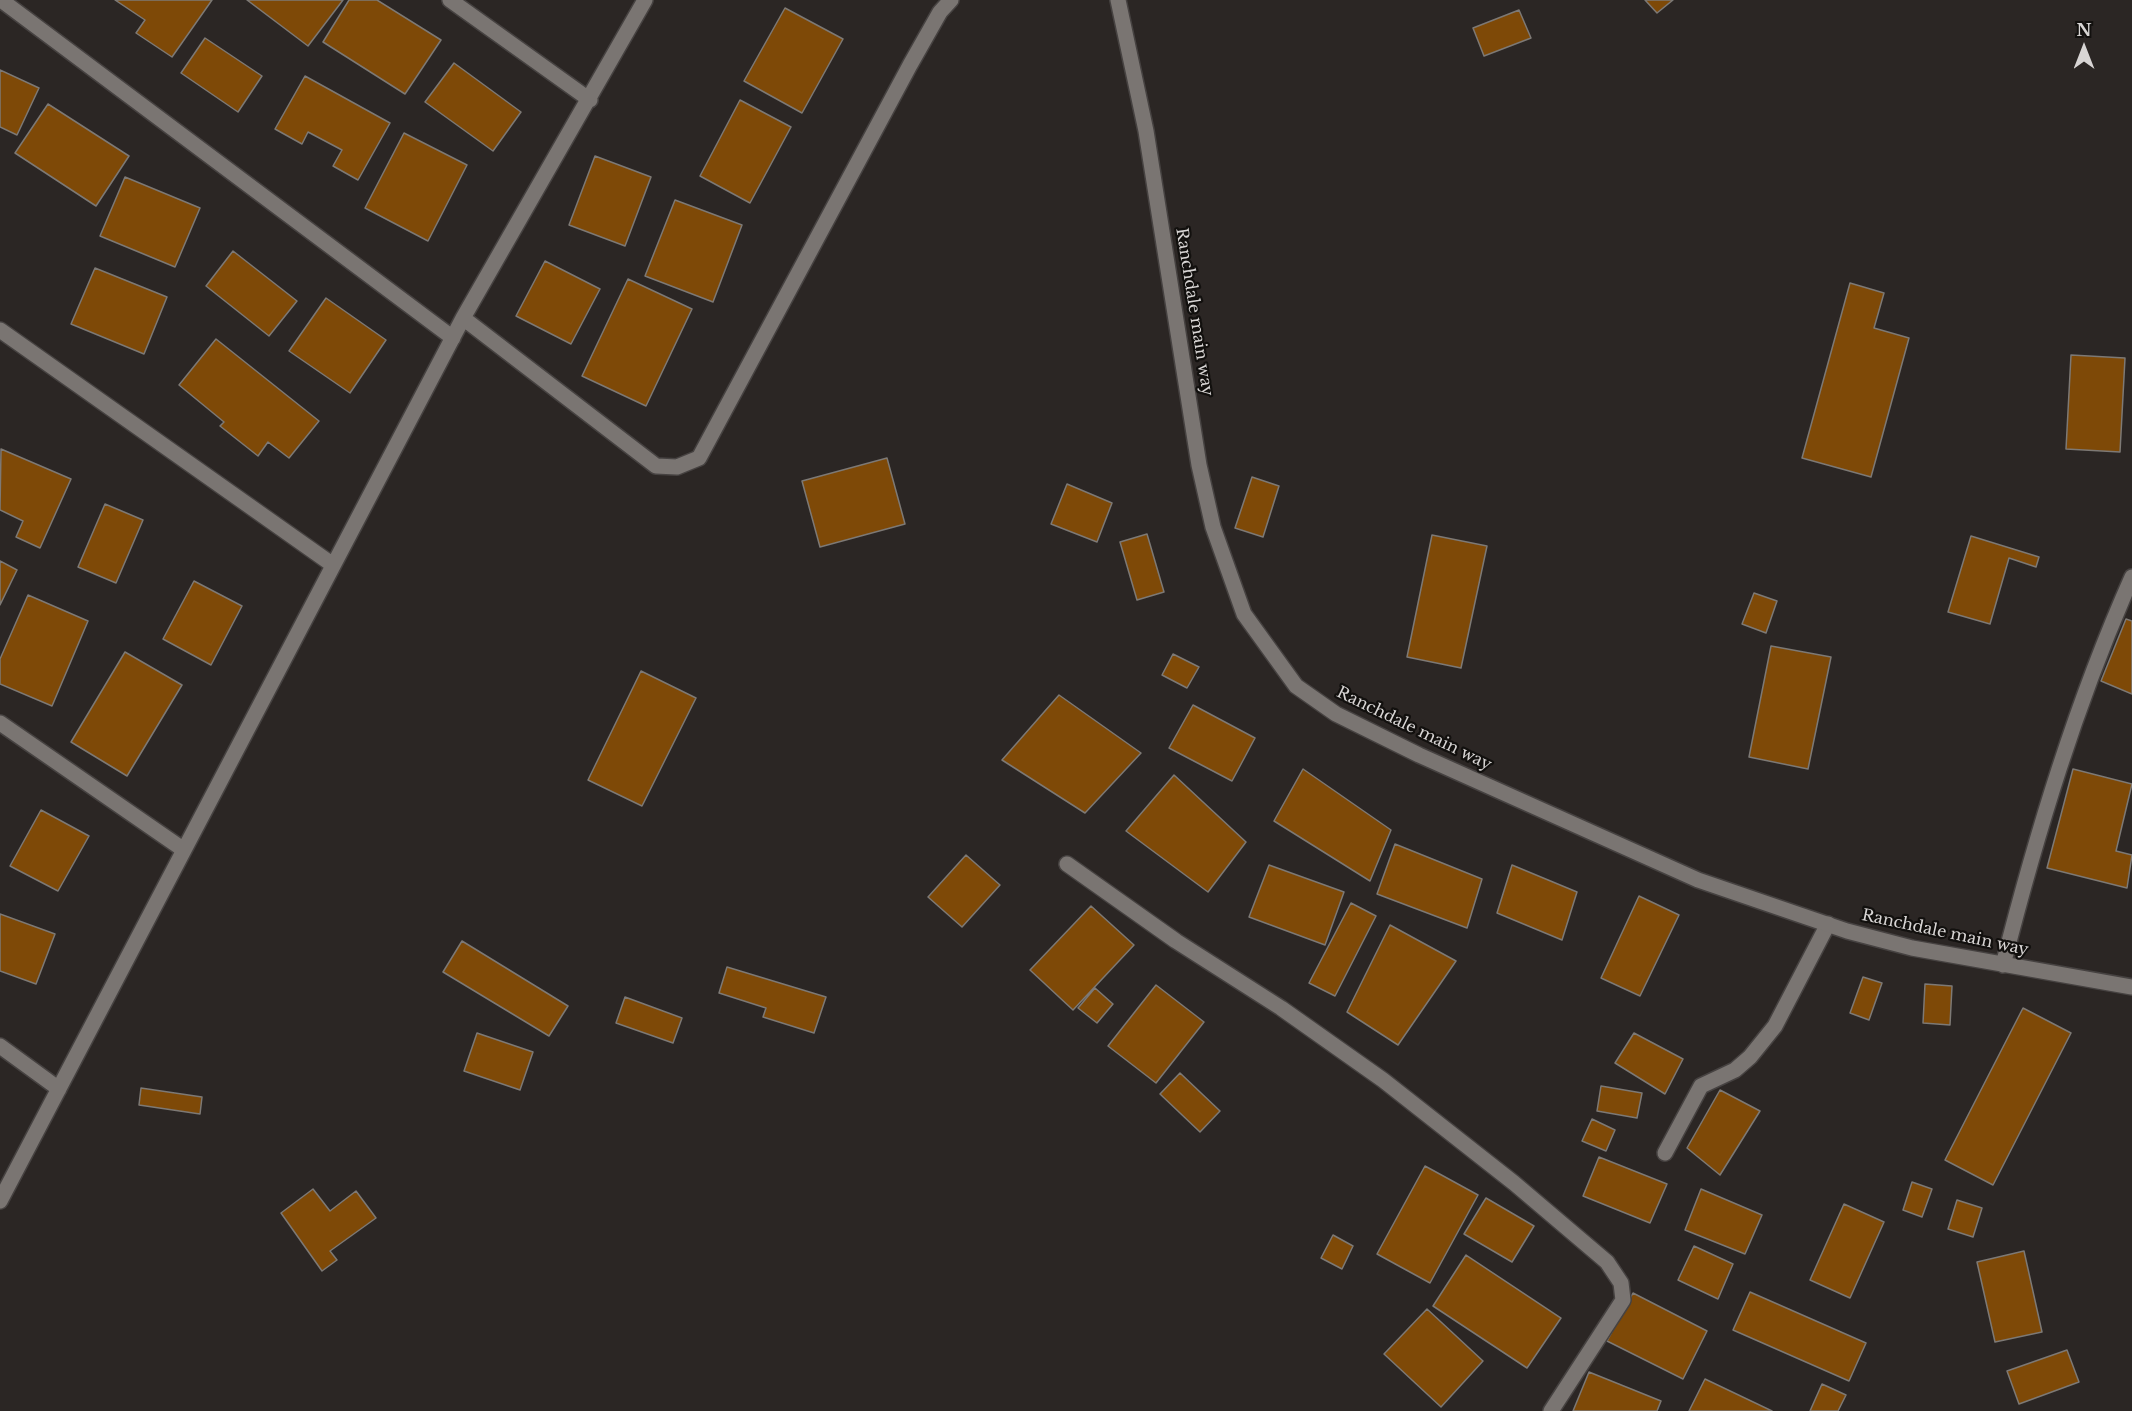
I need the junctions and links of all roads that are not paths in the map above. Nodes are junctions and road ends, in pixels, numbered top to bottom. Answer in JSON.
{"nodes":[{"id":1,"x":2,"y":0,"type":"edge"},
{"id":2,"x":450,"y":0,"type":"edge"},
{"id":3,"x":645,"y":0,"type":"edge"},
{"id":4,"x":951,"y":0,"type":"edge"},
{"id":5,"x":1118,"y":0,"type":"edge"},
{"id":6,"x":590,"y":100,"type":"junction"},
{"id":7,"x":463,"y":318,"type":"junction"},
{"id":8,"x":0,"y":330,"type":"edge"},
{"id":9,"x":453,"y":338,"type":"junction"},
{"id":10,"x":333,"y":565,"type":"junction"},
{"id":11,"x":2132,"y":578,"type":"edge"},
{"id":12,"x":0,"y":723,"type":"edge"},
{"id":13,"x":184,"y":850,"type":"junction"},
{"id":14,"x":1067,"y":864,"type":"dead end"},
{"id":15,"x":1828,"y":924,"type":"junction"},
{"id":16,"x":2003,"y":965,"type":"junction"},
{"id":17,"x":2132,"y":987,"type":"edge"},
{"id":18,"x":0,"y":1046,"type":"edge"},
{"id":19,"x":59,"y":1089,"type":"junction"},
{"id":20,"x":1665,"y":1153,"type":"dead end"},
{"id":21,"x":0,"y":1201,"type":"edge"},
{"id":22,"x":1551,"y":1411,"type":"edge"}],
"edges":[{"from":1,"to":9,"type":"street"},
{"from":2,"to":6,"type":"street"},
{"from":3,"to":6,"type":"street"},
{"from":4,"to":7,"type":"street"},
{"from":5,"to":15,"type":"street","name":"Ranchdale main way"},
{"from":6,"to":7,"type":"street"},
{"from":7,"to":9,"type":"street"},
{"from":8,"to":10,"type":"street"},
{"from":9,"to":10,"type":"street"},
{"from":10,"to":13,"type":"street"},
{"from":11,"to":16,"type":"street"},
{"from":12,"to":13,"type":"street"},
{"from":13,"to":19,"type":"street"},
{"from":14,"to":22,"type":"street"},
{"from":15,"to":16,"type":"street","name":"Ranchdale main way"},
{"from":15,"to":20,"type":"street"},
{"from":16,"to":17,"type":"street","name":"Ranchdale main way"},
{"from":18,"to":19,"type":"street"},
{"from":19,"to":21,"type":"street"}]}
